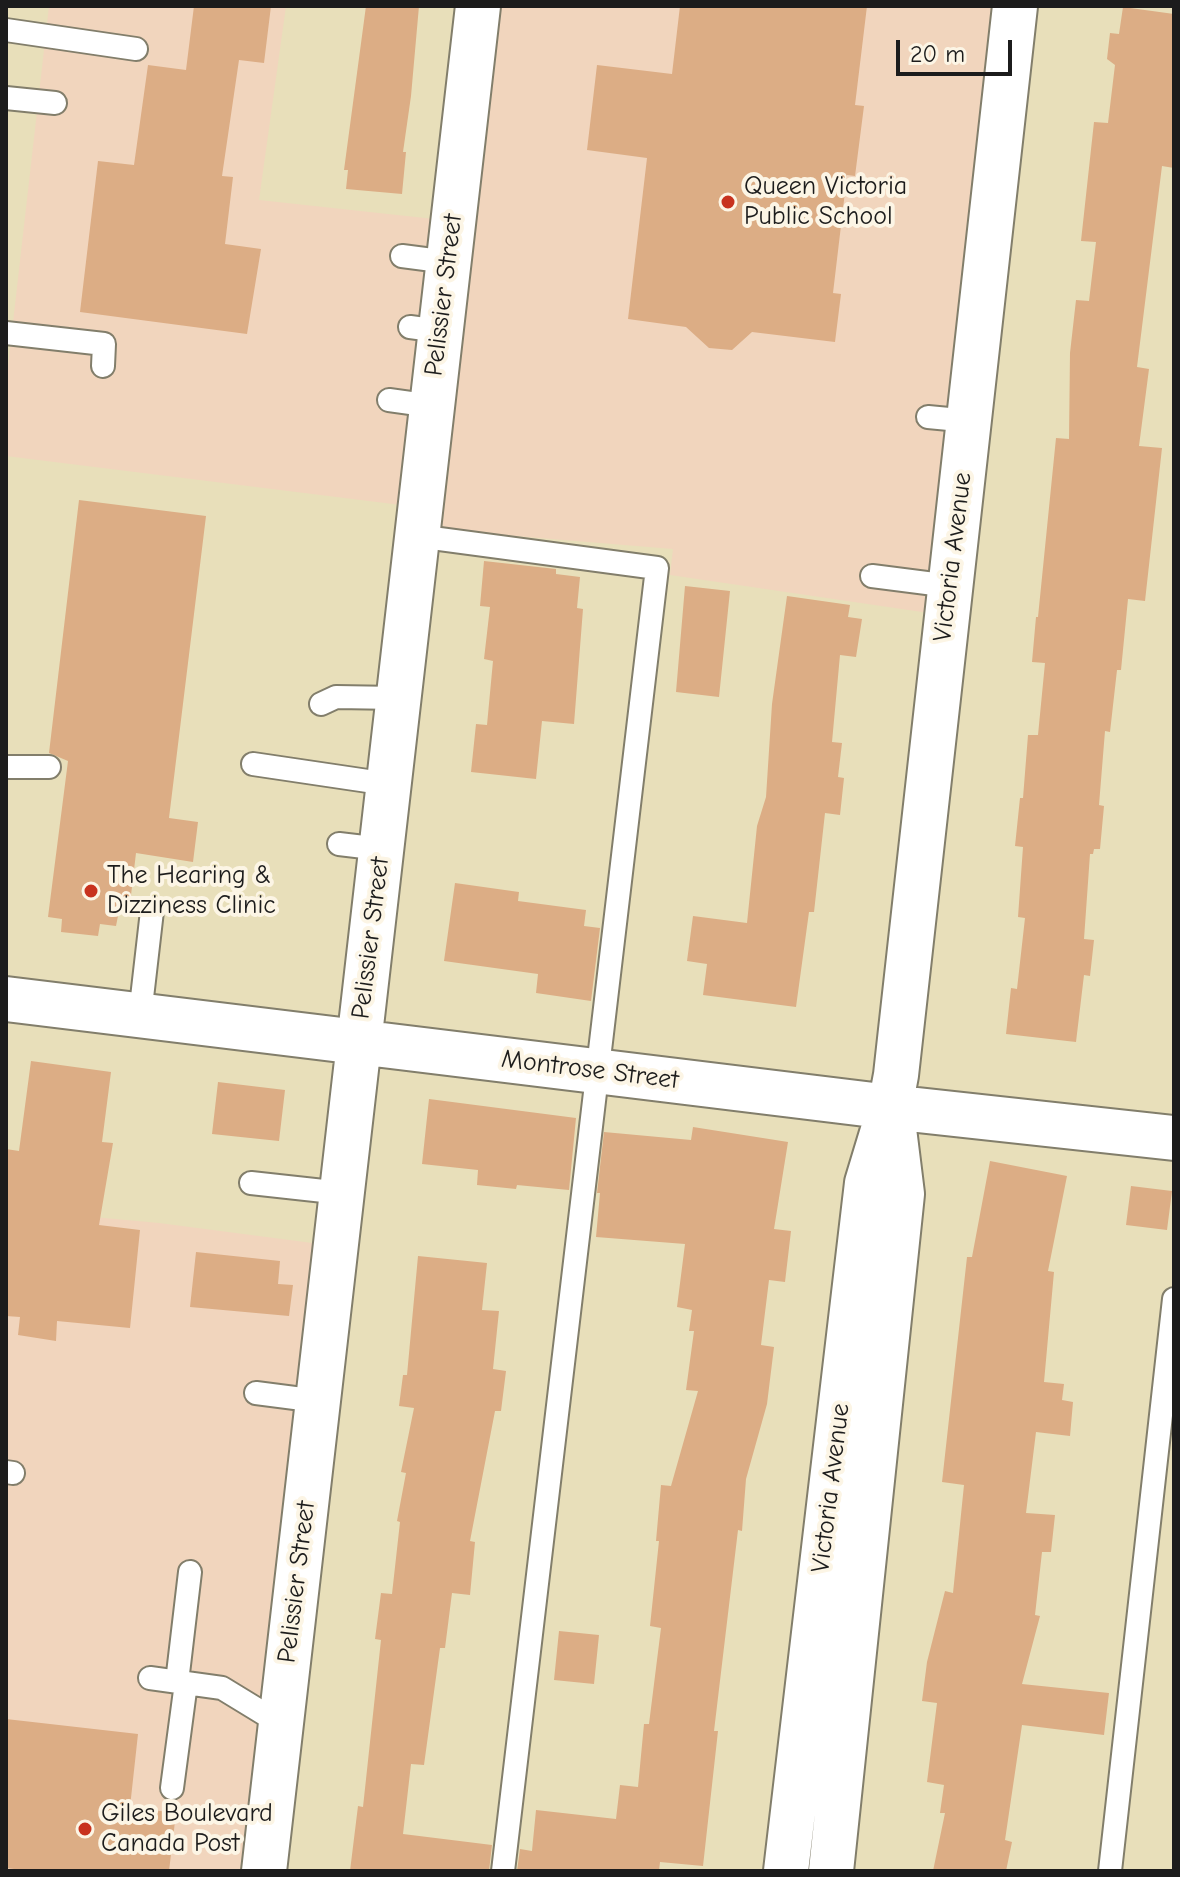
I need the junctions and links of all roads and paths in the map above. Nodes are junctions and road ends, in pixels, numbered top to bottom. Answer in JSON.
{"nodes":[{"id":1,"x":478,"y":6,"type":"edge"},
{"id":2,"x":1015,"y":6,"type":"edge"},
{"id":3,"x":6,"y":30,"type":"edge"},
{"id":4,"x":136,"y":49,"type":"dead end"},
{"id":5,"x":6,"y":98,"type":"edge"},
{"id":6,"x":55,"y":103,"type":"dead end"},
{"id":7,"x":402,"y":256,"type":"dead end"},
{"id":8,"x":448,"y":262,"type":"junction"},
{"id":9,"x":6,"y":333,"type":"edge"},
{"id":10,"x":103,"y":366,"type":"dead end"},
{"id":11,"x":389,"y":400,"type":"dead end"},
{"id":12,"x":432,"y":406,"type":"junction"},
{"id":13,"x":417,"y":536,"type":"junction"},
{"id":14,"x":872,"y":576,"type":"dead end"},
{"id":15,"x":950,"y":586,"type":"junction"},
{"id":16,"x":398,"y":698,"type":"junction"},
{"id":17,"x":321,"y":704,"type":"dead end"},
{"id":18,"x":253,"y":764,"type":"dead end"},
{"id":19,"x":6,"y":767,"type":"edge"},
{"id":20,"x":49,"y":767,"type":"dead end"},
{"id":21,"x":388,"y":784,"type":"junction"},
{"id":22,"x":152,"y":911,"type":"dead end"},
{"id":23,"x":6,"y":999,"type":"edge"},
{"id":24,"x":140,"y":1015,"type":"junction"},
{"id":25,"x":359,"y":1042,"type":"junction"},
{"id":26,"x":597,"y":1071,"type":"junction"},
{"id":27,"x":890,"y":1107,"type":"junction"},
{"id":28,"x":1174,"y":1138,"type":"edge"},
{"id":29,"x":251,"y":1183,"type":"dead end"},
{"id":30,"x":342,"y":1193,"type":"junction"},
{"id":31,"x":1174,"y":1299,"type":"edge"},
{"id":32,"x":256,"y":1393,"type":"dead end"},
{"id":33,"x":318,"y":1401,"type":"junction"},
{"id":34,"x":190,"y":1572,"type":"dead end"},
{"id":35,"x":150,"y":1678,"type":"dead end"},
{"id":36,"x":181,"y":1683,"type":"junction"},
{"id":37,"x":281,"y":1724,"type":"junction"},
{"id":38,"x":172,"y":1788,"type":"dead end"},
{"id":39,"x":264,"y":1871,"type":"edge"},
{"id":40,"x":503,"y":1871,"type":"edge"},
{"id":41,"x":786,"y":1871,"type":"edge"},
{"id":42,"x":831,"y":1871,"type":"edge"},
{"id":43,"x":1110,"y":1871,"type":"edge"}],
"edges":[{"from":1,"to":8,"type":"street","name":"Pelissier Street"},
{"from":2,"to":15,"type":"street","name":"Victoria Avenue"},
{"from":3,"to":4,"type":"lane"},
{"from":5,"to":6,"type":"lane"},
{"from":7,"to":8,"type":"lane"},
{"from":8,"to":12,"type":"street","name":"Pelissier Street"},
{"from":9,"to":10,"type":"lane"},
{"from":11,"to":12,"type":"lane"},
{"from":12,"to":13,"type":"street","name":"Pelissier Street"},
{"from":13,"to":16,"type":"street","name":"Pelissier Street"},
{"from":13,"to":26,"type":"lane"},
{"from":14,"to":15,"type":"lane"},
{"from":15,"to":27,"type":"street","name":"Victoria Avenue"},
{"from":16,"to":17,"type":"lane"},
{"from":16,"to":21,"type":"street","name":"Pelissier Street"},
{"from":18,"to":21,"type":"lane"},
{"from":19,"to":20,"type":"lane"},
{"from":21,"to":25,"type":"street","name":"Pelissier Street"},
{"from":22,"to":24,"type":"lane"},
{"from":23,"to":24,"type":"street","name":"Montrose Street"},
{"from":24,"to":25,"type":"street","name":"Montrose Street"},
{"from":25,"to":26,"type":"street","name":"Montrose Street"},
{"from":25,"to":30,"type":"street","name":"Pelissier Street"},
{"from":26,"to":27,"type":"street","name":"Montrose Street"},
{"from":26,"to":40,"type":"lane"},
{"from":27,"to":28,"type":"street","name":"Montrose Street"},
{"from":27,"to":41,"type":"street","name":"Victoria Avenue"},
{"from":27,"to":42,"type":"street","name":"Victoria Avenue"},
{"from":29,"to":30,"type":"lane"},
{"from":30,"to":33,"type":"street","name":"Pelissier Street"},
{"from":31,"to":43,"type":"lane"},
{"from":32,"to":33,"type":"lane"},
{"from":33,"to":37,"type":"street","name":"Pelissier Street"},
{"from":34,"to":36,"type":"lane"},
{"from":35,"to":36,"type":"lane"},
{"from":36,"to":37,"type":"lane"},
{"from":36,"to":38,"type":"lane"},
{"from":37,"to":39,"type":"street","name":"Pelissier Street"}]}
